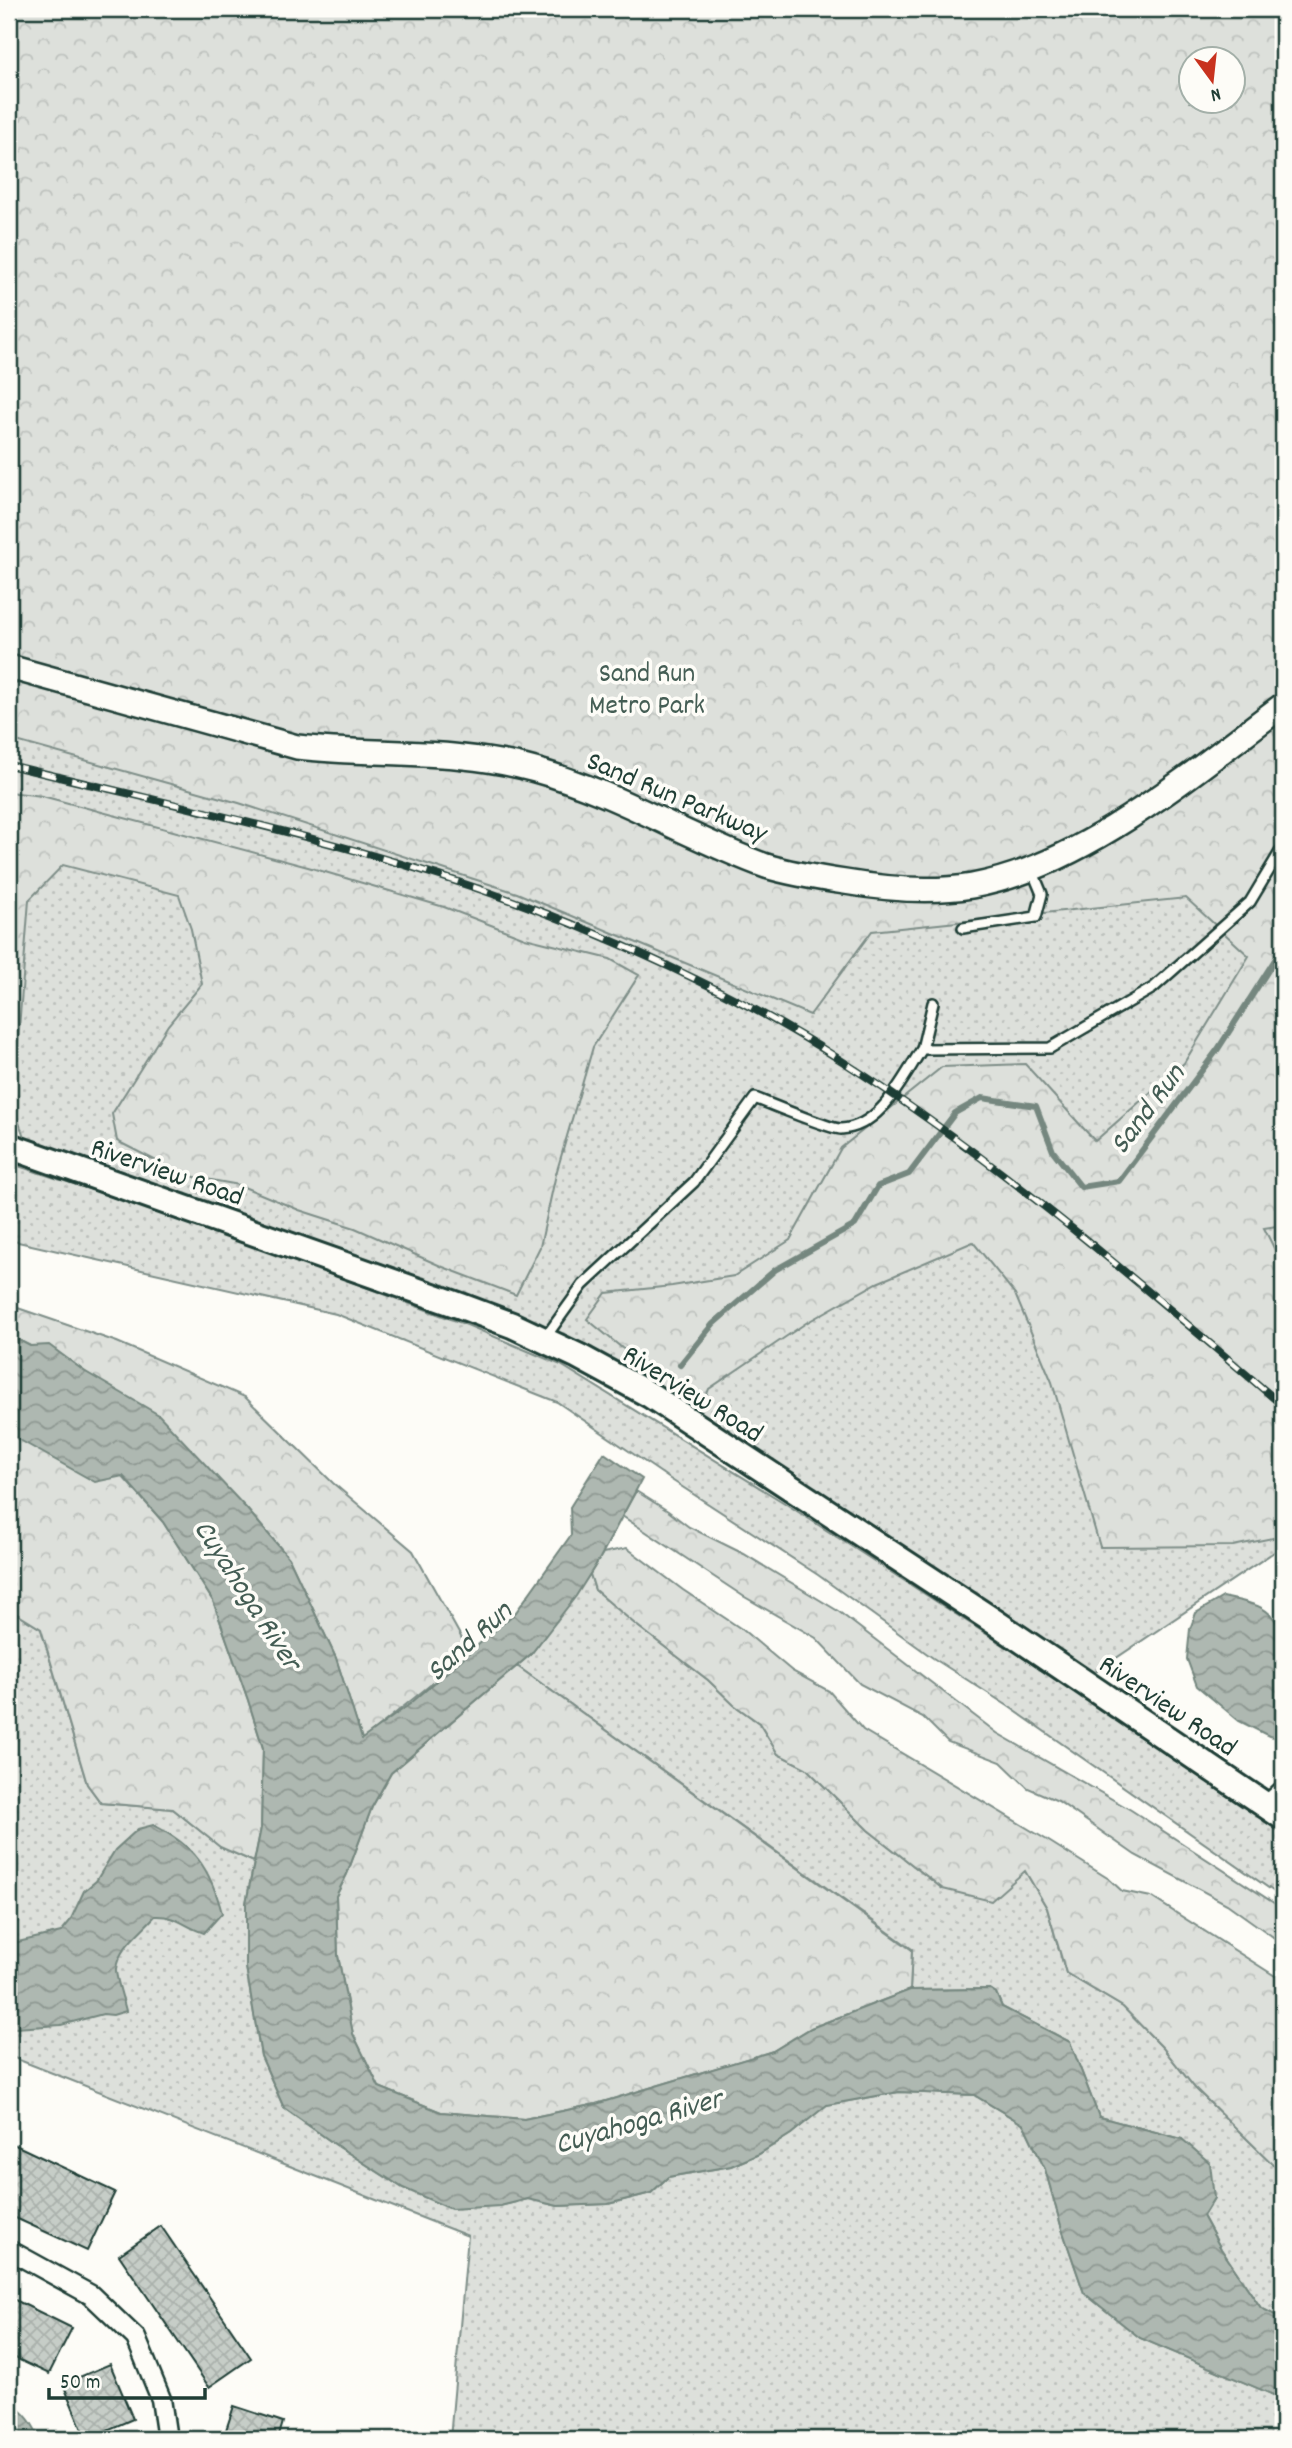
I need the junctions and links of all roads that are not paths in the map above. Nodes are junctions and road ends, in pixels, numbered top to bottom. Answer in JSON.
{"nodes":[{"id":1,"x":9,"y":667,"type":"edge"},
{"id":2,"x":1283,"y":705,"type":"edge"},
{"id":3,"x":1283,"y":847,"type":"edge"},
{"id":4,"x":1031,"y":869,"type":"junction"},
{"id":5,"x":963,"y":928,"type":"dead end"},
{"id":6,"x":933,"y":1003,"type":"dead end"},
{"id":7,"x":922,"y":1049,"type":"junction"},
{"id":8,"x":9,"y":1146,"type":"edge"},
{"id":9,"x":544,"y":1340,"type":"junction"},
{"id":10,"x":1283,"y":1784,"type":"edge"},
{"id":11,"x":1263,"y":1803,"type":"junction"},
{"id":12,"x":1283,"y":1817,"type":"edge"},
{"id":13,"x":9,"y":2250,"type":"edge"},
{"id":14,"x":167,"y":2439,"type":"edge"}],
"edges":[{"from":1,"to":4,"type":"street","name":"Sand Run Parkway"},
{"from":2,"to":4,"type":"street","name":"Sand Run Parkway"},
{"from":3,"to":7,"type":"lane"},
{"from":4,"to":5,"type":"lane"},
{"from":6,"to":7,"type":"lane"},
{"from":7,"to":9,"type":"lane"},
{"from":8,"to":9,"type":"main road","name":"Riverview Road"},
{"from":9,"to":11,"type":"main road","name":"Riverview Road"},
{"from":10,"to":11,"type":"lane"},
{"from":11,"to":12,"type":"main road","name":"Riverview Road"},
{"from":13,"to":14,"type":"street"}]}
